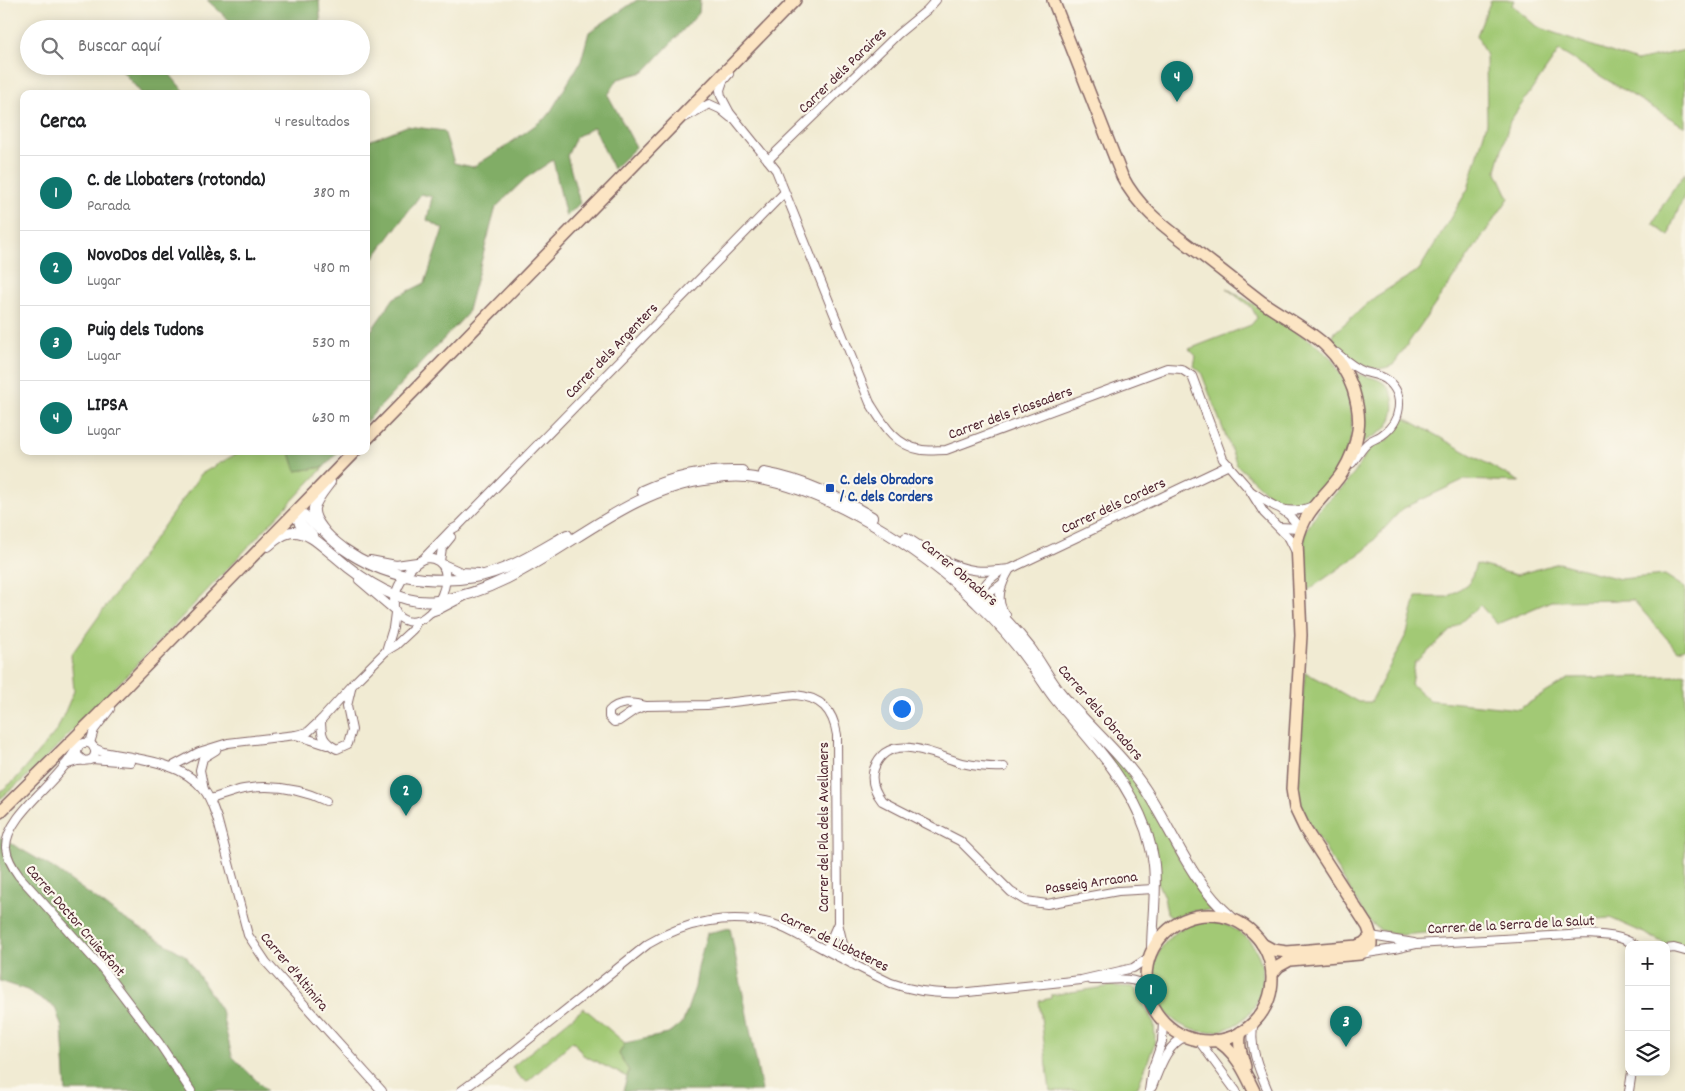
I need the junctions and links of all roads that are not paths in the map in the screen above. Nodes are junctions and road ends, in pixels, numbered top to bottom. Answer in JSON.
{"nodes":[{"id":1,"x":795,"y":0,"type":"edge"},
{"id":2,"x":936,"y":0,"type":"edge"},
{"id":3,"x":1052,"y":0,"type":"edge"},
{"id":4,"x":751,"y":45,"type":"junction"},
{"id":5,"x":668,"y":130,"type":"junction"},
{"id":6,"x":747,"y":133,"type":"junction"},
{"id":7,"x":768,"y":160,"type":"junction"},
{"id":8,"x":784,"y":193,"type":"junction"},
{"id":9,"x":1323,"y":342,"type":"junction"},
{"id":10,"x":370,"y":436,"type":"edge"},
{"id":11,"x":351,"y":455,"type":"edge"},
{"id":12,"x":1229,"y":465,"type":"junction"},
{"id":13,"x":339,"y":467,"type":"junction"},
{"id":14,"x":733,"y":471,"type":"junction"},
{"id":15,"x":1342,"y":473,"type":"junction"},
{"id":16,"x":674,"y":479,"type":"junction"},
{"id":17,"x":696,"y":481,"type":"junction"},
{"id":18,"x":1249,"y":489,"type":"junction"},
{"id":19,"x":804,"y":490,"type":"junction"},
{"id":20,"x":657,"y":491,"type":"junction"},
{"id":21,"x":626,"y":499,"type":"junction"},
{"id":22,"x":641,"y":499,"type":"junction"},
{"id":23,"x":1313,"y":506,"type":"junction"},
{"id":24,"x":1282,"y":510,"type":"junction"},
{"id":25,"x":296,"y":512,"type":"junction"},
{"id":26,"x":611,"y":515,"type":"junction"},
{"id":27,"x":458,"y":526,"type":"junction"},
{"id":28,"x":1279,"y":527,"type":"junction"},
{"id":29,"x":1300,"y":528,"type":"junction"},
{"id":30,"x":898,"y":532,"type":"junction"},
{"id":31,"x":322,"y":538,"type":"junction"},
{"id":32,"x":555,"y":545,"type":"junction"},
{"id":33,"x":929,"y":552,"type":"junction"},
{"id":34,"x":1296,"y":554,"type":"junction"},
{"id":35,"x":356,"y":558,"type":"junction"},
{"id":36,"x":250,"y":559,"type":"junction"},
{"id":37,"x":420,"y":560,"type":"junction"},
{"id":38,"x":441,"y":563,"type":"junction"},
{"id":39,"x":935,"y":566,"type":"junction"},
{"id":40,"x":351,"y":570,"type":"junction"},
{"id":41,"x":1006,"y":570,"type":"junction"},
{"id":42,"x":485,"y":575,"type":"junction"},
{"id":43,"x":406,"y":576,"type":"junction"},
{"id":44,"x":446,"y":579,"type":"junction"},
{"id":45,"x":1002,"y":584,"type":"junction"},
{"id":46,"x":467,"y":594,"type":"junction"},
{"id":47,"x":395,"y":595,"type":"junction"},
{"id":48,"x":981,"y":596,"type":"junction"},
{"id":49,"x":439,"y":600,"type":"junction"},
{"id":50,"x":394,"y":611,"type":"junction"},
{"id":51,"x":430,"y":612,"type":"junction"},
{"id":52,"x":417,"y":621,"type":"junction"},
{"id":53,"x":1018,"y":635,"type":"junction"},
{"id":54,"x":386,"y":651,"type":"junction"},
{"id":55,"x":1023,"y":654,"type":"junction"},
{"id":56,"x":142,"y":671,"type":"junction"},
{"id":57,"x":354,"y":683,"type":"junction"},
{"id":58,"x":1058,"y":696,"type":"junction"},
{"id":59,"x":646,"y":706,"type":"dead end"},
{"id":60,"x":321,"y":720,"type":"junction"},
{"id":61,"x":296,"y":735,"type":"junction"},
{"id":62,"x":327,"y":744,"type":"junction"},
{"id":63,"x":92,"y":745,"type":"junction"},
{"id":64,"x":78,"y":746,"type":"junction"},
{"id":65,"x":201,"y":755,"type":"junction"},
{"id":66,"x":88,"y":760,"type":"junction"},
{"id":67,"x":153,"y":762,"type":"junction"},
{"id":68,"x":65,"y":765,"type":"junction"},
{"id":69,"x":171,"y":767,"type":"junction"},
{"id":70,"x":1004,"y":768,"type":"dead end"},
{"id":71,"x":186,"y":774,"type":"junction"},
{"id":72,"x":204,"y":790,"type":"junction"},
{"id":73,"x":210,"y":799,"type":"junction"},
{"id":74,"x":326,"y":801,"type":"dead end"},
{"id":75,"x":0,"y":812,"type":"edge"},
{"id":76,"x":1154,"y":889,"type":"junction"},
{"id":77,"x":1231,"y":917,"type":"junction"},
{"id":78,"x":838,"y":923,"type":"junction"},
{"id":79,"x":1371,"y":936,"type":"junction"},
{"id":80,"x":1630,"y":941,"type":"edge"},
{"id":81,"x":1262,"y":944,"type":"junction"},
{"id":82,"x":1416,"y":944,"type":"junction"},
{"id":83,"x":1670,"y":948,"type":"edge"},
{"id":84,"x":826,"y":950,"type":"junction"},
{"id":85,"x":1685,"y":951,"type":"edge"},
{"id":86,"x":1150,"y":954,"type":"junction"},
{"id":87,"x":1360,"y":954,"type":"junction"},
{"id":88,"x":852,"y":964,"type":"junction"},
{"id":89,"x":1272,"y":974,"type":"junction"},
{"id":90,"x":1081,"y":980,"type":"junction"},
{"id":91,"x":1146,"y":986,"type":"junction"},
{"id":92,"x":1163,"y":1021,"type":"junction"},
{"id":93,"x":1254,"y":1022,"type":"junction"},
{"id":94,"x":1241,"y":1032,"type":"junction"},
{"id":95,"x":1186,"y":1037,"type":"junction"},
{"id":96,"x":1215,"y":1040,"type":"junction"},
{"id":97,"x":1199,"y":1041,"type":"junction"},
{"id":98,"x":1631,"y":1076,"type":"edge"},
{"id":99,"x":478,"y":1079,"type":"junction"},
{"id":100,"x":1252,"y":1086,"type":"edge"},
{"id":101,"x":191,"y":1091,"type":"edge"},
{"id":102,"x":384,"y":1091,"type":"edge"},
{"id":103,"x":461,"y":1091,"type":"edge"},
{"id":104,"x":468,"y":1091,"type":"edge"},
{"id":105,"x":1150,"y":1091,"type":"edge"},
{"id":106,"x":1236,"y":1091,"type":"edge"},
{"id":107,"x":1268,"y":1091,"type":"edge"},
{"id":108,"x":1629,"y":1091,"type":"edge"}],
"edges":[{"from":1,"to":4,"type":"main road"},
{"from":2,"to":7,"type":"street","name":"Carrer dels Paraires"},
{"from":3,"to":9,"type":"main road"},
{"from":4,"to":5,"type":"main road"},
{"from":4,"to":6,"type":"street","name":"Carrer dels Flassaders"},
{"from":5,"to":6,"type":"street","name":"Carrer dels Flassaders"},
{"from":5,"to":10,"type":"main road"},
{"from":6,"to":7,"type":"street","name":"Carrer dels Flassaders"},
{"from":7,"to":8,"type":"street","name":"Carrer dels Flassaders"},
{"from":8,"to":12,"type":"street","name":"Carrer dels Flassaders"},
{"from":8,"to":27,"type":"street","name":"Carrer dels Argenters"},
{"from":9,"to":15,"type":"main road"},
{"from":9,"to":15,"type":"street"},
{"from":11,"to":13,"type":"main road"},
{"from":12,"to":18,"type":"street","name":"Carrer dels Flassaders"},
{"from":12,"to":41,"type":"street","name":"Carrer dels Corders"},
{"from":13,"to":25,"type":"main road"},
{"from":13,"to":31,"type":"street","name":"Carrer dels Obradors"},
{"from":14,"to":16,"type":"street","name":"Carrer dels Obradors"},
{"from":14,"to":17,"type":"street","name":"Carrer dels Obradors"},
{"from":14,"to":19,"type":"street","name":"Carrer dels Obradors"},
{"from":14,"to":30,"type":"street","name":"Carrer dels Obradors"},
{"from":15,"to":23,"type":"main road"},
{"from":16,"to":17,"type":"street","name":"Carrer dels Obradors"},
{"from":16,"to":20,"type":"street"},
{"from":16,"to":21,"type":"street","name":"Carrer dels Obradors"},
{"from":17,"to":19,"type":"street","name":"Carrer Obradors"},
{"from":17,"to":20,"type":"street","name":"Carrer Obradors"},
{"from":18,"to":24,"type":"street","name":"Carrer dels Flassaders"},
{"from":18,"to":28,"type":"street","name":"Carrer dels Flassaders"},
{"from":19,"to":30,"type":"street","name":"Carrer dels Obradors"},
{"from":19,"to":39,"type":"street","name":"Carrer Obradors"},
{"from":20,"to":22,"type":"street","name":"Carrer Obradors"},
{"from":21,"to":22,"type":"street"},
{"from":21,"to":26,"type":"street","name":"Carrer dels Obradors"},
{"from":21,"to":32,"type":"street","name":"Carrer dels Obradors"},
{"from":22,"to":26,"type":"street","name":"Carrer Obradors"},
{"from":23,"to":24,"type":"street"},
{"from":23,"to":29,"type":"main road"},
{"from":24,"to":29,"type":"street","name":"Carrer dels Flassaders"},
{"from":25,"to":31,"type":"street","name":"Carrer dels Obradors"},
{"from":25,"to":36,"type":"main road"},
{"from":26,"to":32,"type":"street","name":"Carrer Obradors"},
{"from":27,"to":37,"type":"street","name":"Carrer dels Argenters"},
{"from":27,"to":38,"type":"street","name":"Carrer dels Argenters"},
{"from":28,"to":29,"type":"street"},
{"from":28,"to":34,"type":"street","name":"Carrer dels Flassaders"},
{"from":29,"to":34,"type":"main road"},
{"from":30,"to":33,"type":"street","name":"Carrer dels Obradors"},
{"from":31,"to":35,"type":"street","name":"Carrer dels Obradors"},
{"from":31,"to":36,"type":"street","name":"Carrer dels Obradors"},
{"from":31,"to":40,"type":"street","name":"Carrer dels Obradors"},
{"from":32,"to":42,"type":"street","name":"Carrer dels Obradors"},
{"from":32,"to":46,"type":"street","name":"Carrer dels Obradors"},
{"from":33,"to":41,"type":"street","name":"Carrer dels Corders"},
{"from":33,"to":48,"type":"street","name":"Carrer dels Obradors"},
{"from":34,"to":79,"type":"main road"},
{"from":35,"to":37,"type":"street","name":"Carrer dels Obradors"},
{"from":35,"to":43,"type":"street","name":"Carrer dels Obradors"},
{"from":36,"to":56,"type":"main road"},
{"from":37,"to":38,"type":"street","name":"Carrer dels Obradors"},
{"from":37,"to":43,"type":"street","name":"Carrer dels Argenters"},
{"from":38,"to":42,"type":"street","name":"Carrer dels Obradors"},
{"from":38,"to":44,"type":"street"},
{"from":39,"to":48,"type":"street"},
{"from":39,"to":55,"type":"street","name":"Carrer Obradors"},
{"from":40,"to":47,"type":"street","name":"Carrer dels Obradors"},
{"from":40,"to":50,"type":"street","name":"Carrer dels Obradors"},
{"from":41,"to":45,"type":"street"},
{"from":41,"to":48,"type":"street","name":"Carrer dels Corders"},
{"from":42,"to":44,"type":"street","name":"Carrer dels Obradors"},
{"from":43,"to":44,"type":"street","name":"Carrer dels Obradors"},
{"from":43,"to":47,"type":"street","name":"Carrer dels Argenters"},
{"from":44,"to":49,"type":"street"},
{"from":45,"to":48,"type":"street"},
{"from":45,"to":53,"type":"street"},
{"from":46,"to":49,"type":"street","name":"Carrer dels Obradors"},
{"from":46,"to":51,"type":"street"},
{"from":47,"to":49,"type":"street","name":"Carrer dels Obradors"},
{"from":47,"to":50,"type":"street"},
{"from":48,"to":53,"type":"street","name":"Carrer dels Obradors"},
{"from":48,"to":55,"type":"street"},
{"from":49,"to":51,"type":"street"},
{"from":50,"to":52,"type":"street","name":"Carrer dels Obradors"},
{"from":50,"to":54,"type":"street"},
{"from":51,"to":52,"type":"street"},
{"from":52,"to":54,"type":"street"},
{"from":53,"to":58,"type":"street","name":"Carrer dels Obradors"},
{"from":54,"to":57,"type":"street"},
{"from":55,"to":58,"type":"street","name":"Carrer Obradors"},
{"from":56,"to":63,"type":"street"},
{"from":56,"to":75,"type":"main road"},
{"from":57,"to":60,"type":"street"},
{"from":57,"to":62,"type":"street"},
{"from":58,"to":76,"type":"street","name":"Carrer Obradors"},
{"from":58,"to":77,"type":"street","name":"Carrer dels Obradors"},
{"from":59,"to":78,"type":"street","name":"Carrer del Pla dels Avellaners"},
{"from":60,"to":61,"type":"street"},
{"from":60,"to":62,"type":"street"},
{"from":61,"to":62,"type":"street"},
{"from":61,"to":65,"type":"street"},
{"from":63,"to":64,"type":"street"},
{"from":63,"to":66,"type":"street"},
{"from":63,"to":67,"type":"street","name":"Carrer d'Altimira"},
{"from":64,"to":66,"type":"street"},
{"from":64,"to":68,"type":"street","name":"Carrer Doctor Cruisafont"},
{"from":65,"to":69,"type":"street"},
{"from":65,"to":71,"type":"street"},
{"from":65,"to":72,"type":"street"},
{"from":66,"to":67,"type":"street","name":"Carrer d'Altimira"},
{"from":66,"to":68,"type":"street"},
{"from":67,"to":69,"type":"street","name":"Carrer d'Altimira"},
{"from":68,"to":101,"type":"street","name":"Carrer Doctor Cruisafont"},
{"from":69,"to":71,"type":"street","name":"Carrer d'Altimira"},
{"from":70,"to":76,"type":"street","name":"Passeig Arraona"},
{"from":71,"to":72,"type":"street","name":"Carrer d'Altimira"},
{"from":72,"to":73,"type":"street","name":"Carrer d'Altimira"},
{"from":73,"to":74,"type":"street"},
{"from":73,"to":102,"type":"street","name":"Carrer d'Altimira"},
{"from":76,"to":86,"type":"street","name":"Carrer Obradors"},
{"from":77,"to":81,"type":"main road"},
{"from":77,"to":86,"type":"main road"},
{"from":78,"to":84,"type":"street","name":"Carrer del Pla dels Avellaners"},
{"from":78,"to":88,"type":"street"},
{"from":79,"to":81,"type":"main road"},
{"from":79,"to":82,"type":"street","name":"Carrer de la Serra de la Salut"},
{"from":79,"to":87,"type":"main road"},
{"from":80,"to":82,"type":"street","name":"Carrer de la Serra de la Salut"},
{"from":81,"to":89,"type":"main road"},
{"from":82,"to":87,"type":"street","name":"Carrer de la Serra de la Salut"},
{"from":83,"to":85,"type":"street"},
{"from":84,"to":88,"type":"street","name":"Carrer de Llobateres"},
{"from":84,"to":99,"type":"street","name":"Carrer de Llobateres"},
{"from":86,"to":90,"type":"street","name":"Carrer de Llobateres"},
{"from":86,"to":91,"type":"main road"},
{"from":87,"to":89,"type":"main road","name":"Carrer de la Serra de la Salut"},
{"from":88,"to":90,"type":"street","name":"Carrer de Llobateres"},
{"from":89,"to":93,"type":"main road"},
{"from":90,"to":91,"type":"street","name":"Carrer de Llobateres"},
{"from":91,"to":92,"type":"main road"},
{"from":92,"to":95,"type":"main road"},
{"from":92,"to":105,"type":"street"},
{"from":93,"to":94,"type":"main road"},
{"from":93,"to":107,"type":"street"},
{"from":94,"to":96,"type":"main road"},
{"from":94,"to":100,"type":"main road"},
{"from":95,"to":97,"type":"main road"},
{"from":95,"to":105,"type":"street"},
{"from":96,"to":97,"type":"main road"},
{"from":96,"to":100,"type":"main road"},
{"from":97,"to":106,"type":"street"},
{"from":98,"to":108,"type":"street"},
{"from":99,"to":103,"type":"street","name":"Carrer de Llobateres"},
{"from":99,"to":104,"type":"street","name":"Carrer de Llobateres"}]}
